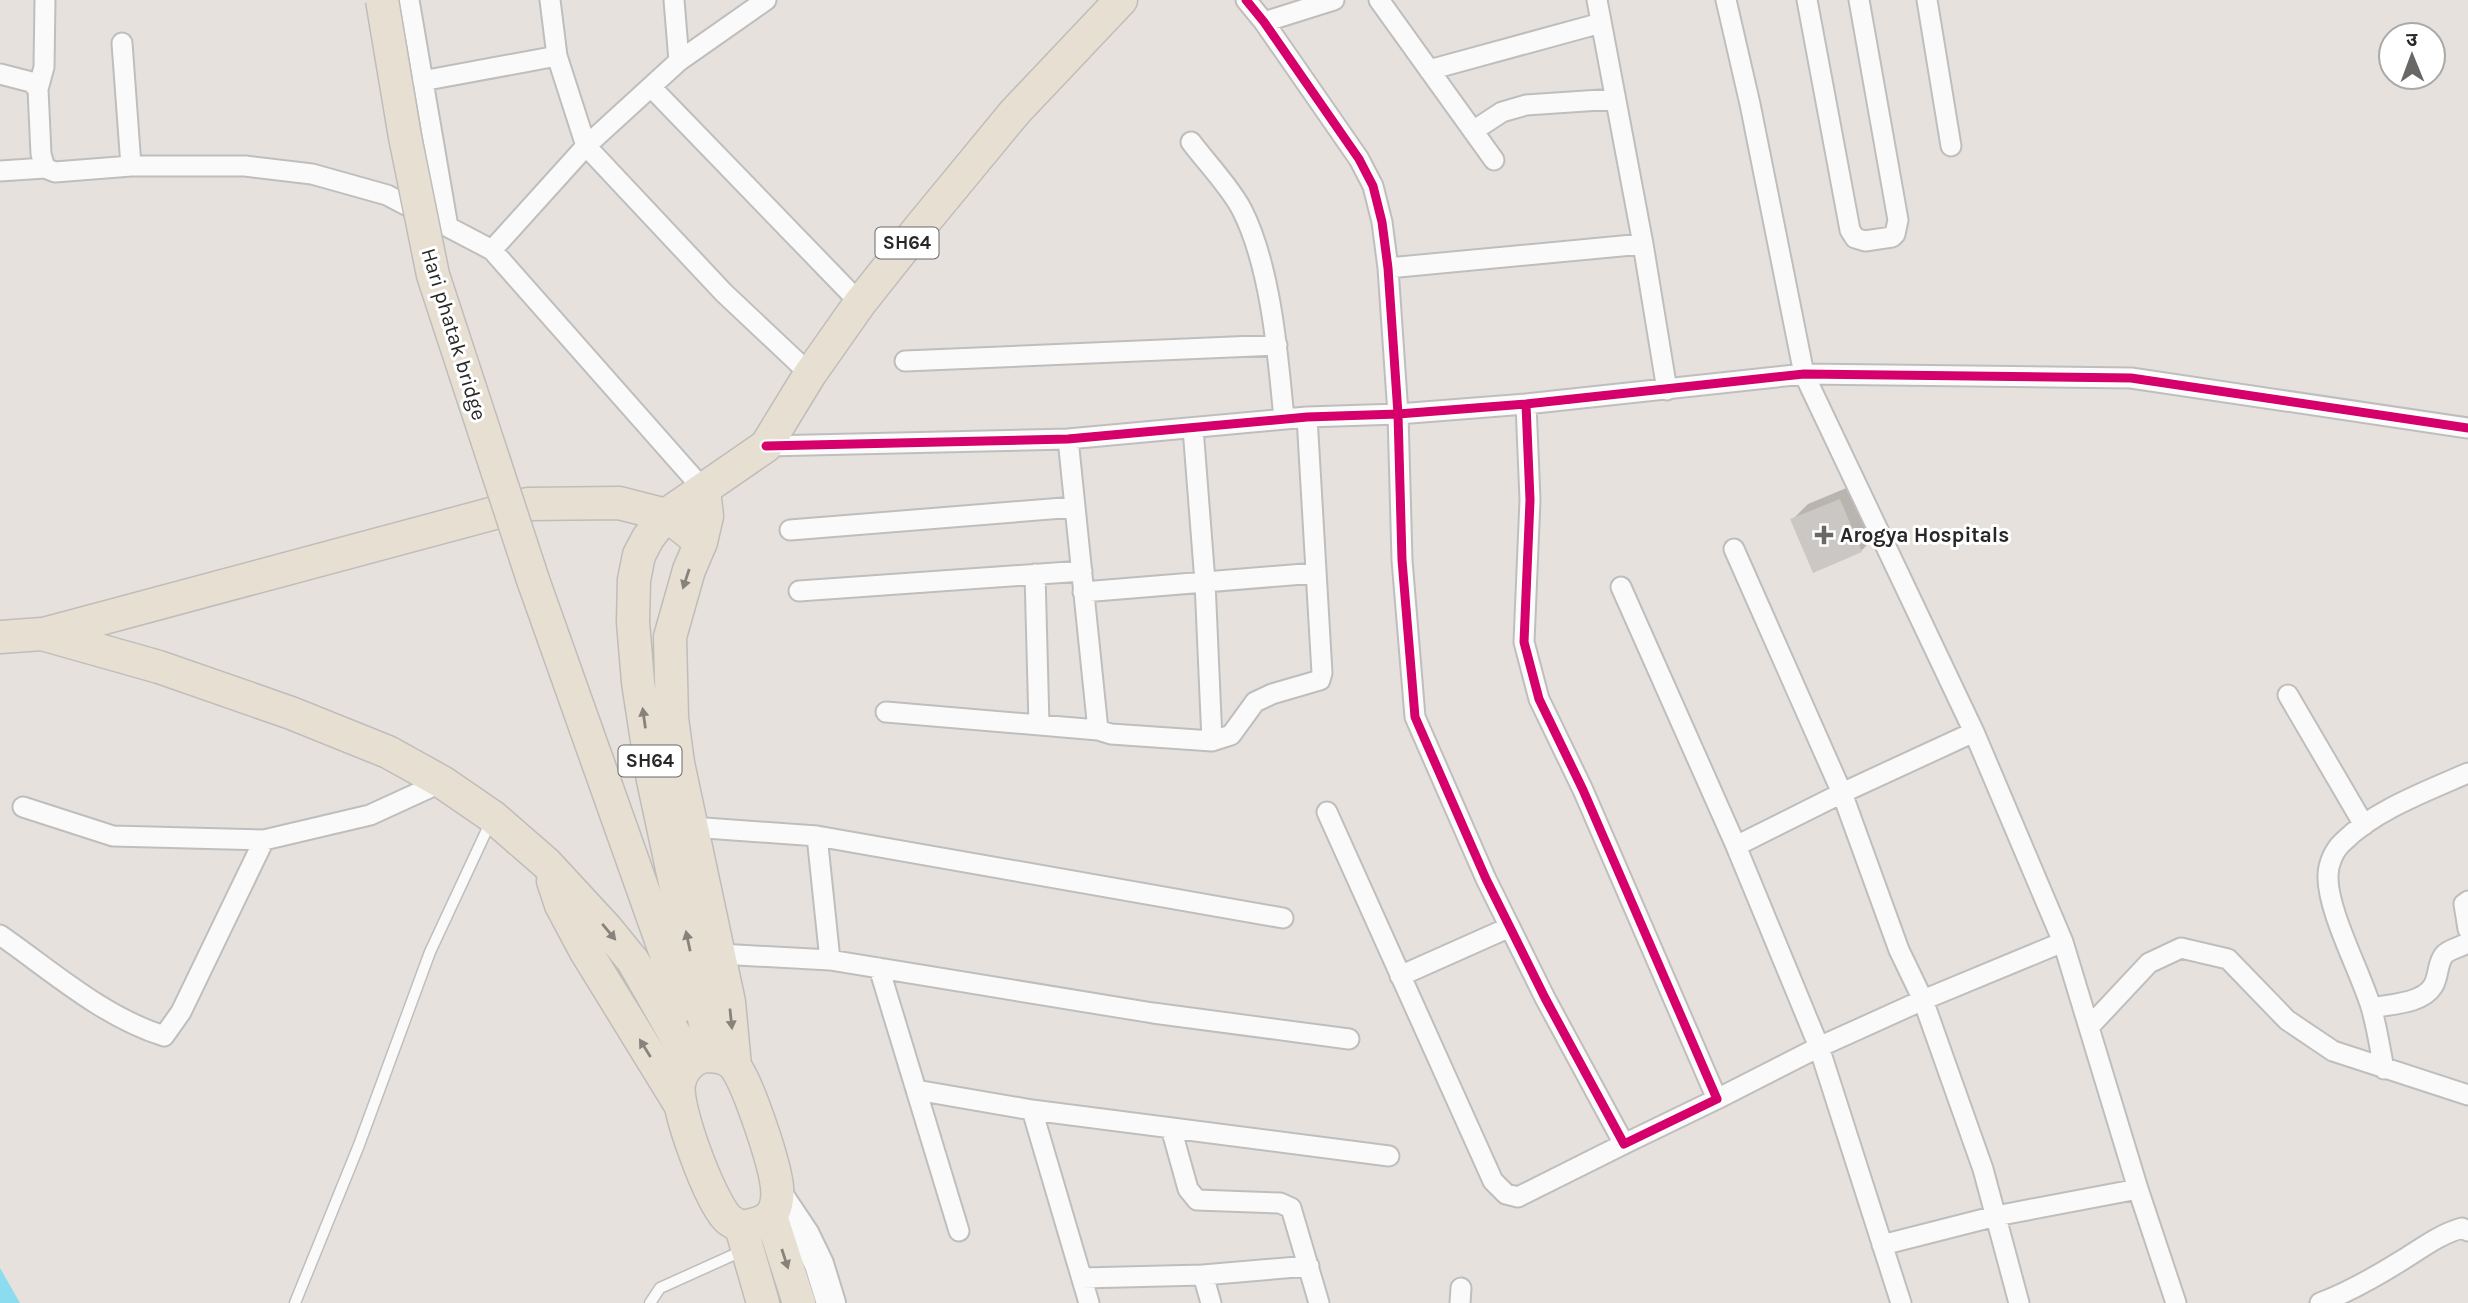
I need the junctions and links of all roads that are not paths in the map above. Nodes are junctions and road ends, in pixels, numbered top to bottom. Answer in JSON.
{"nodes":[{"id":1,"x":45,"y":0,"type":"edge"},
{"id":2,"x":382,"y":0,"type":"edge"},
{"id":3,"x":409,"y":0,"type":"edge"},
{"id":4,"x":550,"y":0,"type":"edge"},
{"id":5,"x":674,"y":0,"type":"edge"},
{"id":6,"x":766,"y":0,"type":"edge"},
{"id":7,"x":1121,"y":0,"type":"edge"},
{"id":8,"x":1246,"y":0,"type":"edge"},
{"id":9,"x":1334,"y":0,"type":"edge"},
{"id":10,"x":1379,"y":0,"type":"edge"},
{"id":11,"x":1597,"y":0,"type":"edge"},
{"id":12,"x":1726,"y":0,"type":"edge"},
{"id":13,"x":1807,"y":0,"type":"edge"},
{"id":14,"x":1859,"y":0,"type":"edge"},
{"id":15,"x":1927,"y":0,"type":"edge"},
{"id":16,"x":1264,"y":22,"type":"junction"},
{"id":17,"x":1601,"y":23,"type":"junction"},
{"id":18,"x":122,"y":43,"type":"dead end"},
{"id":19,"x":557,"y":57,"type":"junction"},
{"id":20,"x":679,"y":61,"type":"junction"},
{"id":21,"x":1429,"y":71,"type":"junction"},
{"id":22,"x":0,"y":74,"type":"edge"},
{"id":23,"x":422,"y":81,"type":"junction"},
{"id":24,"x":651,"y":87,"type":"junction"},
{"id":25,"x":38,"y":89,"type":"junction"},
{"id":26,"x":1615,"y":99,"type":"junction"},
{"id":27,"x":1473,"y":131,"type":"junction"},
{"id":28,"x":1191,"y":142,"type":"dead end"},
{"id":29,"x":1951,"y":145,"type":"dead end"},
{"id":30,"x":586,"y":146,"type":"junction"},
{"id":31,"x":1494,"y":160,"type":"dead end"},
{"id":32,"x":131,"y":166,"type":"junction"},
{"id":33,"x":45,"y":168,"type":"junction"},
{"id":34,"x":0,"y":171,"type":"edge"},
{"id":35,"x":448,"y":227,"type":"junction"},
{"id":36,"x":1643,"y":244,"type":"junction"},
{"id":37,"x":492,"y":250,"type":"junction"},
{"id":38,"x":1388,"y":268,"type":"junction"},
{"id":39,"x":860,"y":303,"type":"junction"},
{"id":40,"x":1277,"y":345,"type":"junction"},
{"id":41,"x":905,"y":361,"type":"dead end"},
{"id":42,"x":810,"y":374,"type":"junction"},
{"id":43,"x":1804,"y":374,"type":"junction"},
{"id":44,"x":1667,"y":390,"type":"junction"},
{"id":45,"x":1527,"y":404,"type":"junction"},
{"id":46,"x":1398,"y":414,"type":"junction"},
{"id":47,"x":1307,"y":417,"type":"junction"},
{"id":48,"x":1284,"y":419,"type":"junction"},
{"id":49,"x":1194,"y":428,"type":"junction"},
{"id":50,"x":2468,"y":428,"type":"edge"},
{"id":51,"x":1068,"y":439,"type":"junction"},
{"id":52,"x":766,"y":446,"type":"junction"},
{"id":53,"x":704,"y":490,"type":"junction"},
{"id":54,"x":1075,"y":508,"type":"junction"},
{"id":55,"x":666,"y":515,"type":"junction"},
{"id":56,"x":790,"y":530,"type":"dead end"},
{"id":57,"x":701,"y":542,"type":"junction"},
{"id":58,"x":1734,"y":549,"type":"dead end"},
{"id":59,"x":1082,"y":571,"type":"junction"},
{"id":60,"x":1316,"y":573,"type":"junction"},
{"id":61,"x":1035,"y":574,"type":"junction"},
{"id":62,"x":1205,"y":582,"type":"junction"},
{"id":63,"x":1621,"y":587,"type":"dead end"},
{"id":64,"x":799,"y":591,"type":"dead end"},
{"id":65,"x":1083,"y":592,"type":"junction"},
{"id":66,"x":41,"y":634,"type":"junction"},
{"id":67,"x":0,"y":637,"type":"edge"},
{"id":68,"x":2288,"y":695,"type":"dead end"},
{"id":69,"x":886,"y":712,"type":"dead end"},
{"id":70,"x":1039,"y":725,"type":"junction"},
{"id":71,"x":1098,"y":730,"type":"junction"},
{"id":72,"x":1974,"y":732,"type":"junction"},
{"id":73,"x":1212,"y":741,"type":"junction"},
{"id":74,"x":2468,"y":773,"type":"edge"},
{"id":75,"x":442,"y":782,"type":"junction"},
{"id":76,"x":1842,"y":793,"type":"junction"},
{"id":77,"x":23,"y":807,"type":"dead end"},
{"id":78,"x":1326,"y":811,"type":"dead end"},
{"id":79,"x":493,"y":817,"type":"junction"},
{"id":80,"x":2364,"y":825,"type":"junction"},
{"id":81,"x":691,"y":827,"type":"junction"},
{"id":82,"x":817,"y":836,"type":"junction"},
{"id":83,"x":264,"y":839,"type":"junction"},
{"id":84,"x":1736,"y":846,"type":"junction"},
{"id":85,"x":546,"y":863,"type":"junction"},
{"id":86,"x":2468,"y":901,"type":"edge"},
{"id":87,"x":1283,"y":918,"type":"dead end"},
{"id":88,"x":1510,"y":927,"type":"junction"},
{"id":89,"x":2468,"y":929,"type":"edge"},
{"id":90,"x":0,"y":935,"type":"edge"},
{"id":91,"x":2063,"y":942,"type":"junction"},
{"id":92,"x":2468,"y":942,"type":"edge"},
{"id":93,"x":719,"y":954,"type":"junction"},
{"id":94,"x":830,"y":960,"type":"junction"},
{"id":95,"x":879,"y":968,"type":"junction"},
{"id":96,"x":1401,"y":976,"type":"junction"},
{"id":97,"x":1923,"y":1000,"type":"junction"},
{"id":98,"x":2372,"y":1008,"type":"junction"},
{"id":99,"x":2089,"y":1027,"type":"junction"},
{"id":100,"x":1349,"y":1039,"type":"dead end"},
{"id":101,"x":1819,"y":1047,"type":"junction"},
{"id":102,"x":710,"y":1060,"type":"junction"},
{"id":103,"x":2384,"y":1069,"type":"junction"},
{"id":104,"x":916,"y":1090,"type":"junction"},
{"id":105,"x":2468,"y":1095,"type":"edge"},
{"id":106,"x":1717,"y":1099,"type":"junction"},
{"id":107,"x":681,"y":1106,"type":"junction"},
{"id":108,"x":1032,"y":1110,"type":"junction"},
{"id":109,"x":1171,"y":1128,"type":"junction"},
{"id":110,"x":1624,"y":1144,"type":"junction"},
{"id":111,"x":1390,"y":1156,"type":"dead end"},
{"id":112,"x":2138,"y":1189,"type":"junction"},
{"id":113,"x":774,"y":1204,"type":"junction"},
{"id":114,"x":1996,"y":1216,"type":"junction"},
{"id":115,"x":959,"y":1231,"type":"dead end"},
{"id":116,"x":2468,"y":1231,"type":"edge"},
{"id":117,"x":744,"y":1238,"type":"junction"},
{"id":118,"x":1882,"y":1245,"type":"junction"},
{"id":119,"x":1309,"y":1266,"type":"junction"},
{"id":120,"x":1203,"y":1275,"type":"junction"},
{"id":121,"x":1082,"y":1278,"type":"junction"},
{"id":122,"x":295,"y":1303,"type":"edge"},
{"id":123,"x":650,"y":1303,"type":"edge"},
{"id":124,"x":762,"y":1303,"type":"edge"},
{"id":125,"x":799,"y":1303,"type":"edge"},
{"id":126,"x":831,"y":1303,"type":"edge"},
{"id":127,"x":1089,"y":1303,"type":"edge"},
{"id":128,"x":1211,"y":1303,"type":"edge"},
{"id":129,"x":1319,"y":1303,"type":"edge"},
{"id":130,"x":1901,"y":1303,"type":"edge"},
{"id":131,"x":2019,"y":1303,"type":"edge"},
{"id":132,"x":2176,"y":1303,"type":"edge"},
{"id":133,"x":2320,"y":1303,"type":"edge"}],
"edges":[{"from":1,"to":25,"type":"street"},
{"from":2,"to":102,"type":"main road","name":"Hari phatak bridge","bridge":true},
{"from":3,"to":23,"type":"street"},
{"from":4,"to":19,"type":"street"},
{"from":5,"to":20,"type":"street"},
{"from":6,"to":20,"type":"street"},
{"from":7,"to":39,"type":"main road","number":"SH64"},
{"from":8,"to":16,"type":"street"},
{"from":9,"to":16,"type":"street"},
{"from":10,"to":21,"type":"street"},
{"from":11,"to":17,"type":"street"},
{"from":12,"to":43,"type":"street"},
{"from":13,"to":14,"type":"street"},
{"from":15,"to":29,"type":"street"},
{"from":16,"to":38,"type":"street"},
{"from":17,"to":21,"type":"street"},
{"from":17,"to":26,"type":"street"},
{"from":18,"to":32,"type":"street"},
{"from":19,"to":23,"type":"street"},
{"from":19,"to":30,"type":"street"},
{"from":20,"to":24,"type":"street"},
{"from":21,"to":27,"type":"street"},
{"from":22,"to":25,"type":"street"},
{"from":23,"to":35,"type":"street"},
{"from":24,"to":30,"type":"street"},
{"from":24,"to":39,"type":"street"},
{"from":25,"to":33,"type":"street"},
{"from":26,"to":27,"type":"street"},
{"from":26,"to":36,"type":"street"},
{"from":27,"to":31,"type":"street"},
{"from":28,"to":40,"type":"street"},
{"from":30,"to":37,"type":"street"},
{"from":30,"to":42,"type":"street"},
{"from":32,"to":33,"type":"street"},
{"from":32,"to":35,"type":"street"},
{"from":33,"to":34,"type":"street"},
{"from":35,"to":37,"type":"street"},
{"from":36,"to":38,"type":"street"},
{"from":36,"to":44,"type":"street"},
{"from":37,"to":53,"type":"street"},
{"from":38,"to":46,"type":"street"},
{"from":39,"to":42,"type":"main road","number":"SH64"},
{"from":40,"to":41,"type":"street"},
{"from":40,"to":48,"type":"street"},
{"from":42,"to":52,"type":"main road","number":"SH64"},
{"from":43,"to":44,"type":"street"},
{"from":43,"to":50,"type":"street"},
{"from":43,"to":72,"type":"street"},
{"from":44,"to":45,"type":"street"},
{"from":45,"to":46,"type":"street"},
{"from":45,"to":106,"type":"street"},
{"from":46,"to":47,"type":"street"},
{"from":46,"to":88,"type":"street"},
{"from":47,"to":48,"type":"street"},
{"from":47,"to":60,"type":"street"},
{"from":48,"to":49,"type":"street"},
{"from":49,"to":51,"type":"street"},
{"from":49,"to":62,"type":"street"},
{"from":51,"to":52,"type":"street"},
{"from":51,"to":54,"type":"street"},
{"from":52,"to":53,"type":"main road","number":"SH64"},
{"from":53,"to":55,"type":"main road","number":"SH64"},
{"from":53,"to":57,"type":"main road","number":"SH64"},
{"from":54,"to":56,"type":"street"},
{"from":54,"to":59,"type":"street"},
{"from":55,"to":57,"type":"main road"},
{"from":55,"to":66,"type":"main road"},
{"from":102,"to":55,"type":"main road","number":"SH64","one_way":true},
{"from":57,"to":81,"type":"main road","number":"SH64","one_way":true},
{"from":58,"to":76,"type":"street"},
{"from":59,"to":61,"type":"street"},
{"from":59,"to":65,"type":"street"},
{"from":60,"to":62,"type":"street"},
{"from":60,"to":73,"type":"street"},
{"from":61,"to":64,"type":"street"},
{"from":61,"to":70,"type":"street"},
{"from":62,"to":65,"type":"street"},
{"from":62,"to":73,"type":"street"},
{"from":63,"to":84,"type":"street"},
{"from":65,"to":71,"type":"street"},
{"from":66,"to":67,"type":"main road"},
{"from":66,"to":75,"type":"main road"},
{"from":68,"to":80,"type":"street"},
{"from":69,"to":70,"type":"street"},
{"from":70,"to":71,"type":"street"},
{"from":71,"to":73,"type":"street"},
{"from":72,"to":76,"type":"street"},
{"from":72,"to":91,"type":"street"},
{"from":74,"to":80,"type":"street"},
{"from":75,"to":79,"type":"main road"},
{"from":75,"to":83,"type":"street"},
{"from":76,"to":84,"type":"street"},
{"from":76,"to":97,"type":"street"},
{"from":77,"to":83,"type":"street"},
{"from":78,"to":96,"type":"street"},
{"from":79,"to":85,"type":"main road"},
{"from":79,"to":122,"type":"lane"},
{"from":80,"to":98,"type":"street"},
{"from":81,"to":82,"type":"street"},
{"from":81,"to":93,"type":"main road","number":"SH64"},
{"from":82,"to":87,"type":"street"},
{"from":82,"to":94,"type":"street"},
{"from":83,"to":90,"type":"street"},
{"from":84,"to":101,"type":"street"},
{"from":85,"to":102,"type":"main road","one_way":true},
{"from":107,"to":85,"type":"main road","one_way":true},
{"from":86,"to":89,"type":"street"},
{"from":88,"to":96,"type":"street"},
{"from":88,"to":110,"type":"street"},
{"from":91,"to":97,"type":"street"},
{"from":91,"to":99,"type":"street"},
{"from":92,"to":98,"type":"street"},
{"from":93,"to":94,"type":"street"},
{"from":93,"to":102,"type":"main road","number":"SH64","one_way":true},
{"from":94,"to":95,"type":"street"},
{"from":95,"to":100,"type":"street"},
{"from":95,"to":104,"type":"street"},
{"from":96,"to":110,"type":"street"},
{"from":97,"to":101,"type":"street"},
{"from":97,"to":114,"type":"street"},
{"from":98,"to":103,"type":"street"},
{"from":99,"to":103,"type":"street"},
{"from":99,"to":112,"type":"street"},
{"from":101,"to":106,"type":"street"},
{"from":101,"to":118,"type":"street"},
{"from":102,"to":107,"type":"main road"},
{"from":102,"to":113,"type":"main road"},
{"from":103,"to":105,"type":"street"},
{"from":104,"to":108,"type":"street"},
{"from":104,"to":115,"type":"street"},
{"from":106,"to":110,"type":"street"},
{"from":107,"to":117,"type":"main road"},
{"from":108,"to":109,"type":"street"},
{"from":108,"to":121,"type":"street"},
{"from":109,"to":111,"type":"street"},
{"from":109,"to":119,"type":"street"},
{"from":112,"to":114,"type":"street"},
{"from":112,"to":132,"type":"street"},
{"from":113,"to":117,"type":"main road"},
{"from":113,"to":125,"type":"main road","one_way":true},
{"from":113,"to":126,"type":"street"},
{"from":114,"to":118,"type":"street"},
{"from":114,"to":131,"type":"street"},
{"from":116,"to":133,"type":"street"},
{"from":117,"to":123,"type":"lane"},
{"from":117,"to":124,"type":"main road"},
{"from":118,"to":130,"type":"street"},
{"from":119,"to":120,"type":"street"},
{"from":119,"to":129,"type":"street"},
{"from":120,"to":121,"type":"street"},
{"from":120,"to":128,"type":"street"},
{"from":121,"to":127,"type":"street"}]}
